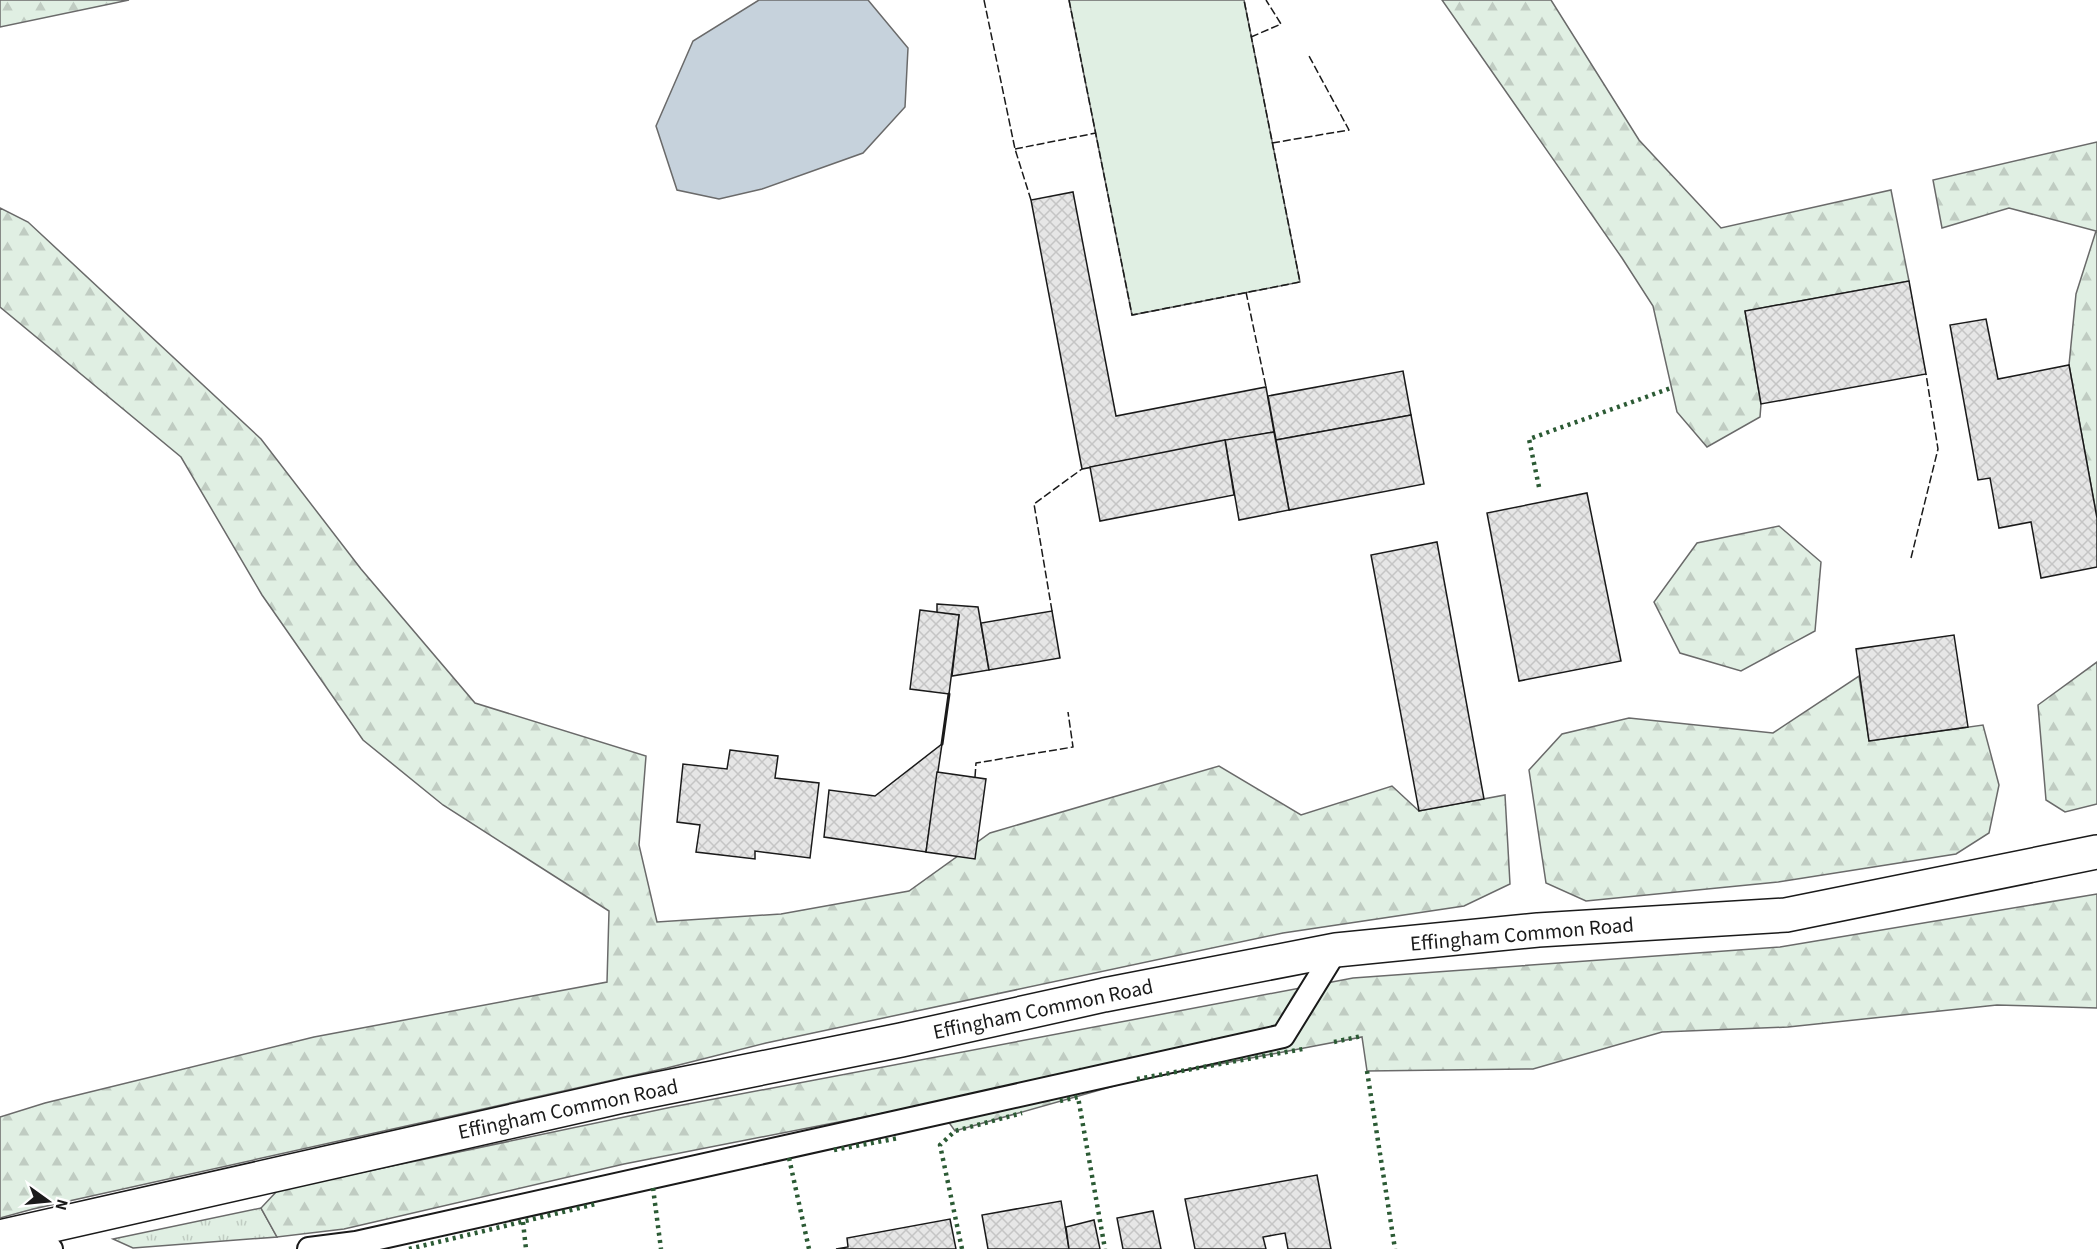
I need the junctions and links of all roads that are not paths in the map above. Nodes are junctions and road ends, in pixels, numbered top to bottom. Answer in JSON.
{"nodes":[{"id":1,"x":2097,"y":852,"type":"edge"},
{"id":2,"x":1336,"y":950,"type":"junction"},
{"id":3,"x":4,"y":1235,"type":"edge"},
{"id":4,"x":51,"y":1249,"type":"edge"},
{"id":5,"x":309,"y":1249,"type":"edge"}],
"edges":[{"from":1,"to":2,"type":"street","name":"Effingham Common Road"},
{"from":2,"to":3,"type":"street","name":"Effingham Common Road"},
{"from":2,"to":5,"type":"lane"},
{"from":3,"to":4,"type":"lane"}]}
